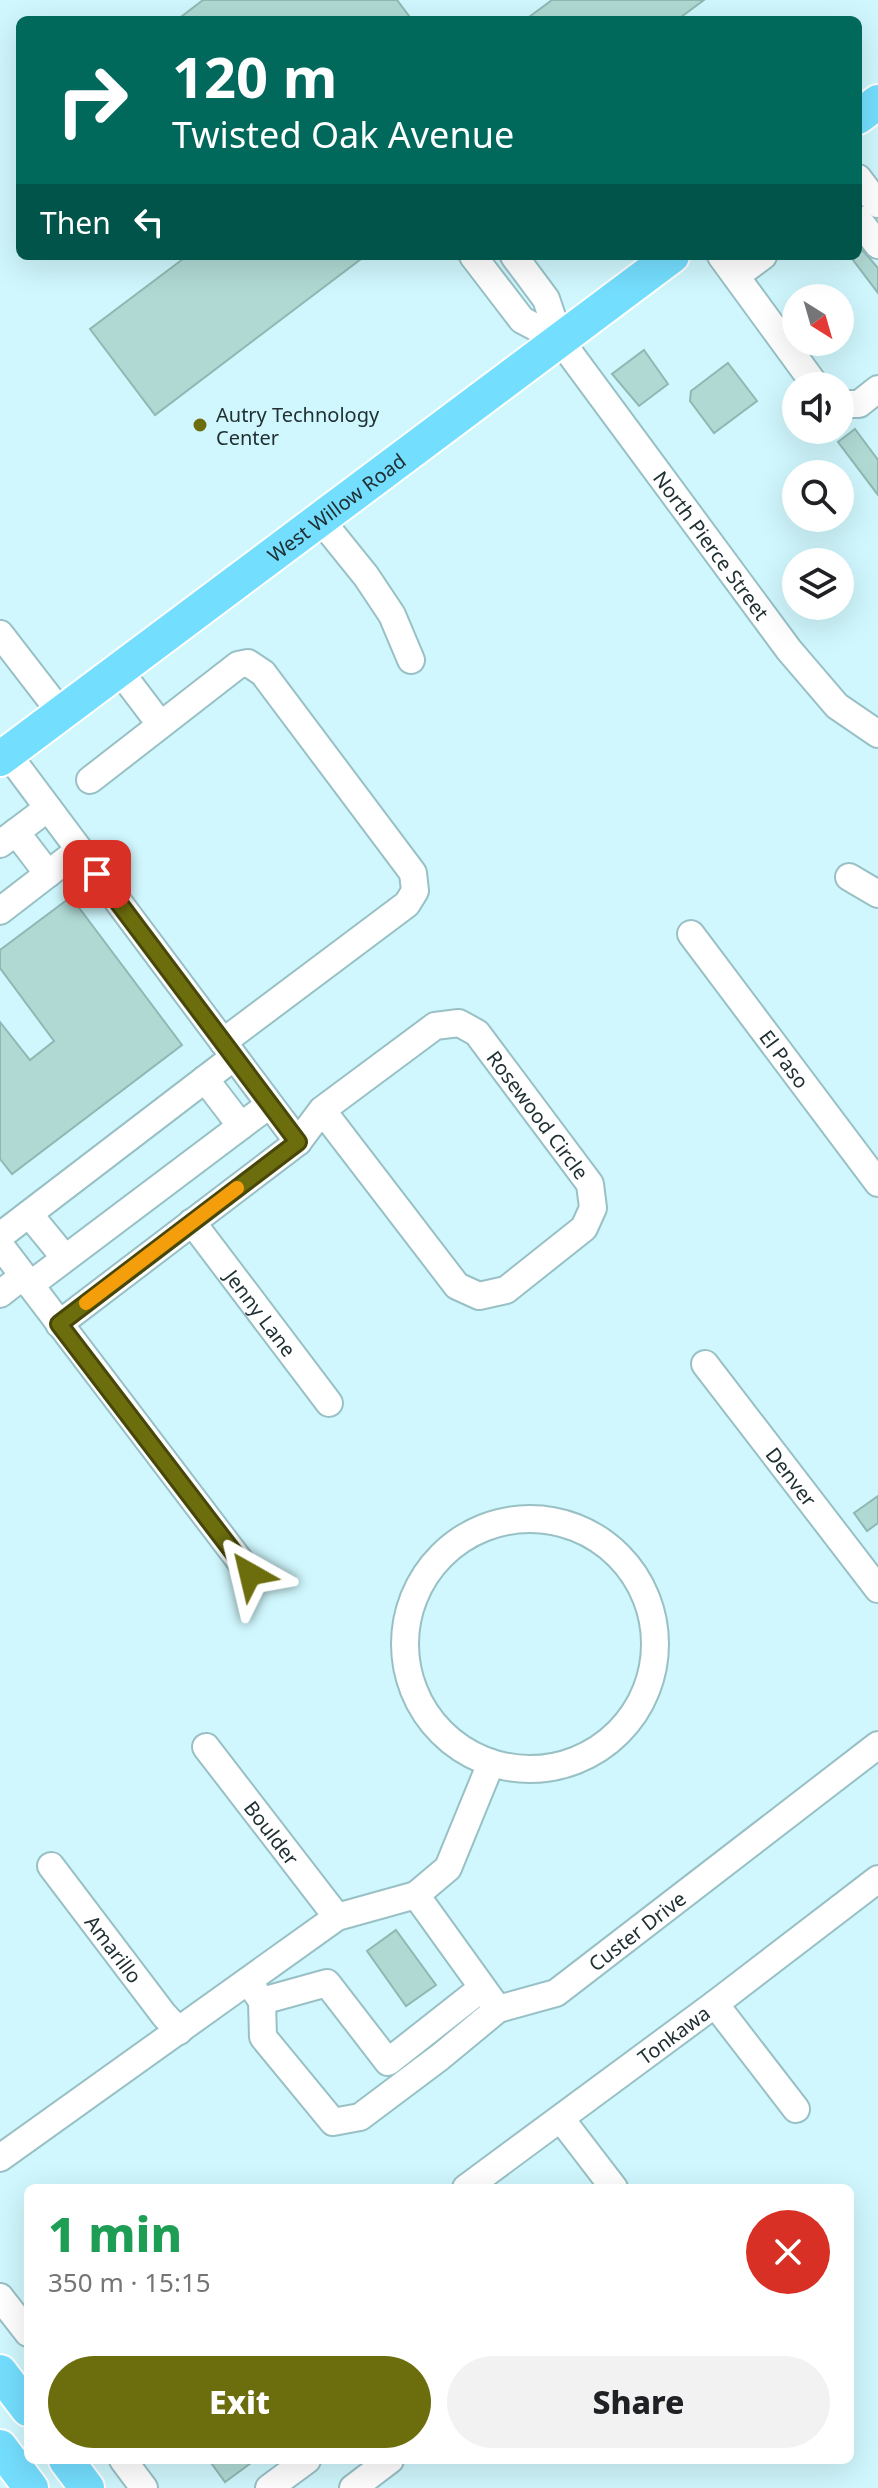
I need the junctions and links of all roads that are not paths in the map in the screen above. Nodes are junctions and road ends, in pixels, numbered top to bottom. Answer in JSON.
{"nodes":[{"id":1,"x":862,"y":224,"type":"edge"},
{"id":2,"x":878,"y":245,"type":"edge"},
{"id":3,"x":476,"y":260,"type":"edge"},
{"id":4,"x":517,"y":260,"type":"edge"},
{"id":5,"x":667,"y":260,"type":"edge"},
{"id":6,"x":749,"y":260,"type":"edge"},
{"id":7,"x":729,"y":266,"type":"edge"},
{"id":8,"x":560,"y":340,"type":"junction"},
{"id":9,"x":806,"y":372,"type":"edge"},
{"id":10,"x":878,"y":389,"type":"edge"},
{"id":11,"x":854,"y":404,"type":"edge"},
{"id":12,"x":320,"y":519,"type":"junction"},
{"id":13,"x":0,"y":634,"type":"edge"},
{"id":14,"x":411,"y":660,"type":"dead end"},
{"id":15,"x":9,"y":664,"type":"edge"},
{"id":16,"x":119,"y":670,"type":"junction"},
{"id":17,"x":61,"y":713,"type":"junction"},
{"id":18,"x":160,"y":724,"type":"junction"},
{"id":19,"x":878,"y":734,"type":"edge"},
{"id":20,"x":4,"y":756,"type":"edge"},
{"id":21,"x":90,"y":780,"type":"dead end"},
{"id":22,"x":48,"y":808,"type":"junction"},
{"id":23,"x":8,"y":838,"type":"edge"},
{"id":24,"x":79,"y":850,"type":"junction"},
{"id":25,"x":48,"y":874,"type":"junction"},
{"id":26,"x":849,"y":877,"type":"dead end"},
{"id":27,"x":878,"y":894,"type":"edge"},
{"id":28,"x":0,"y":911,"type":"edge"},
{"id":29,"x":691,"y":934,"type":"dead end"},
{"id":30,"x":228,"y":1050,"type":"junction"},
{"id":31,"x":205,"y":1079,"type":"junction"},
{"id":32,"x":269,"y":1105,"type":"junction"},
{"id":33,"x":322,"y":1110,"type":"junction"},
{"id":34,"x":241,"y":1126,"type":"junction"},
{"id":35,"x":298,"y":1142,"type":"junction"},
{"id":36,"x":878,"y":1183,"type":"edge"},
{"id":37,"x":29,"y":1214,"type":"junction"},
{"id":38,"x":192,"y":1222,"type":"junction"},
{"id":39,"x":0,"y":1236,"type":"edge"},
{"id":40,"x":0,"y":1245,"type":"edge"},
{"id":41,"x":65,"y":1258,"type":"junction"},
{"id":42,"x":26,"y":1280,"type":"junction"},
{"id":43,"x":0,"y":1294,"type":"edge"},
{"id":44,"x":59,"y":1324,"type":"junction"},
{"id":45,"x":705,"y":1364,"type":"dead end"},
{"id":46,"x":329,"y":1403,"type":"dead end"},
{"id":47,"x":250,"y":1574,"type":"dead end"},
{"id":48,"x":878,"y":1589,"type":"edge"},
{"id":49,"x":878,"y":1745,"type":"edge"},
{"id":50,"x":206,"y":1747,"type":"dead end"},
{"id":51,"x":491,"y":1763,"type":"junction"},
{"id":52,"x":51,"y":1866,"type":"dead end"},
{"id":53,"x":878,"y":1879,"type":"edge"},
{"id":54,"x":416,"y":1895,"type":"junction"},
{"id":55,"x":337,"y":1917,"type":"junction"},
{"id":56,"x":482,"y":1988,"type":"junction"},
{"id":57,"x":255,"y":1991,"type":"junction"},
{"id":58,"x":715,"y":2004,"type":"junction"},
{"id":59,"x":498,"y":2009,"type":"junction"},
{"id":60,"x":179,"y":2031,"type":"junction"},
{"id":61,"x":388,"y":2062,"type":"junction"},
{"id":62,"x":405,"y":2084,"type":"junction"},
{"id":63,"x":796,"y":2109,"type":"dead end"},
{"id":64,"x":561,"y":2119,"type":"junction"},
{"id":65,"x":0,"y":2158,"type":"edge"},
{"id":66,"x":472,"y":2184,"type":"edge"},
{"id":67,"x":611,"y":2184,"type":"edge"},
{"id":68,"x":0,"y":2297,"type":"edge"},
{"id":69,"x":24,"y":2328,"type":"edge"},
{"id":70,"x":0,"y":2372,"type":"edge"},
{"id":71,"x":24,"y":2404,"type":"edge"},
{"id":72,"x":0,"y":2447,"type":"edge"},
{"id":73,"x":69,"y":2464,"type":"edge"},
{"id":74,"x":126,"y":2464,"type":"edge"},
{"id":75,"x":302,"y":2464,"type":"edge"},
{"id":76,"x":385,"y":2464,"type":"edge"},
{"id":77,"x":31,"y":2488,"type":"edge"},
{"id":78,"x":87,"y":2488,"type":"edge"},
{"id":79,"x":144,"y":2488,"type":"edge"},
{"id":80,"x":269,"y":2488,"type":"edge"},
{"id":81,"x":353,"y":2488,"type":"edge"}],
"edges":[{"from":1,"to":2,"type":"street"},
{"from":3,"to":8,"type":"street"},
{"from":4,"to":8,"type":"street"},
{"from":5,"to":8,"type":"main road","name":"West Willow Road"},
{"from":6,"to":7,"type":"street"},
{"from":7,"to":9,"type":"street"},
{"from":8,"to":12,"type":"main road","name":"West Willow Road"},
{"from":8,"to":19,"type":"street","name":"North Pierce Street"},
{"from":10,"to":11,"type":"street"},
{"from":12,"to":14,"type":"street"},
{"from":12,"to":16,"type":"main road","name":"West Willow Road"},
{"from":13,"to":15,"type":"street"},
{"from":15,"to":17,"type":"street"},
{"from":16,"to":17,"type":"main road","name":"West Willow Road"},
{"from":16,"to":18,"type":"street"},
{"from":17,"to":20,"type":"main road","name":"West Willow Road"},
{"from":18,"to":21,"type":"street"},
{"from":18,"to":30,"type":"street"},
{"from":20,"to":22,"type":"street"},
{"from":22,"to":23,"type":"street"},
{"from":22,"to":24,"type":"street"},
{"from":23,"to":25,"type":"street"},
{"from":24,"to":25,"type":"street"},
{"from":24,"to":30,"type":"street"},
{"from":25,"to":28,"type":"street"},
{"from":26,"to":27,"type":"street"},
{"from":29,"to":36,"type":"street","name":"El Paso"},
{"from":30,"to":31,"type":"street"},
{"from":30,"to":32,"type":"street"},
{"from":31,"to":34,"type":"street"},
{"from":31,"to":37,"type":"street"},
{"from":32,"to":34,"type":"street"},
{"from":32,"to":35,"type":"street"},
{"from":33,"to":33,"type":"street","name":"Rosewood Circle"},
{"from":33,"to":35,"type":"street"},
{"from":34,"to":41,"type":"street"},
{"from":35,"to":38,"type":"street"},
{"from":37,"to":39,"type":"street"},
{"from":37,"to":41,"type":"street"},
{"from":38,"to":44,"type":"street"},
{"from":38,"to":46,"type":"street","name":"Jenny Lane"},
{"from":40,"to":42,"type":"street"},
{"from":41,"to":42,"type":"street"},
{"from":42,"to":43,"type":"street"},
{"from":42,"to":44,"type":"street"},
{"from":44,"to":47,"type":"street"},
{"from":45,"to":48,"type":"street","name":"Denver"},
{"from":49,"to":59,"type":"street","name":"Custer Drive"},
{"from":50,"to":55,"type":"street","name":"Boulder"},
{"from":51,"to":51,"type":"street"},
{"from":51,"to":54,"type":"street"},
{"from":52,"to":60,"type":"street","name":"Amarillo"},
{"from":53,"to":58,"type":"street","name":"Tonkawa"},
{"from":54,"to":55,"type":"street"},
{"from":54,"to":56,"type":"street"},
{"from":55,"to":57,"type":"street"},
{"from":56,"to":59,"type":"street"},
{"from":56,"to":61,"type":"street"},
{"from":57,"to":60,"type":"street"},
{"from":57,"to":61,"type":"street"},
{"from":57,"to":62,"type":"street"},
{"from":58,"to":63,"type":"street"},
{"from":58,"to":64,"type":"street","name":"Tonkawa"},
{"from":59,"to":62,"type":"street"},
{"from":60,"to":65,"type":"street"},
{"from":61,"to":62,"type":"street"},
{"from":64,"to":66,"type":"street","name":"Tonkawa"},
{"from":64,"to":67,"type":"street"},
{"from":68,"to":69,"type":"street"},
{"from":70,"to":71,"type":"main road"},
{"from":72,"to":77,"type":"main road"},
{"from":73,"to":78,"type":"main road"},
{"from":74,"to":79,"type":"street"},
{"from":75,"to":80,"type":"street"},
{"from":76,"to":81,"type":"street"}]}
